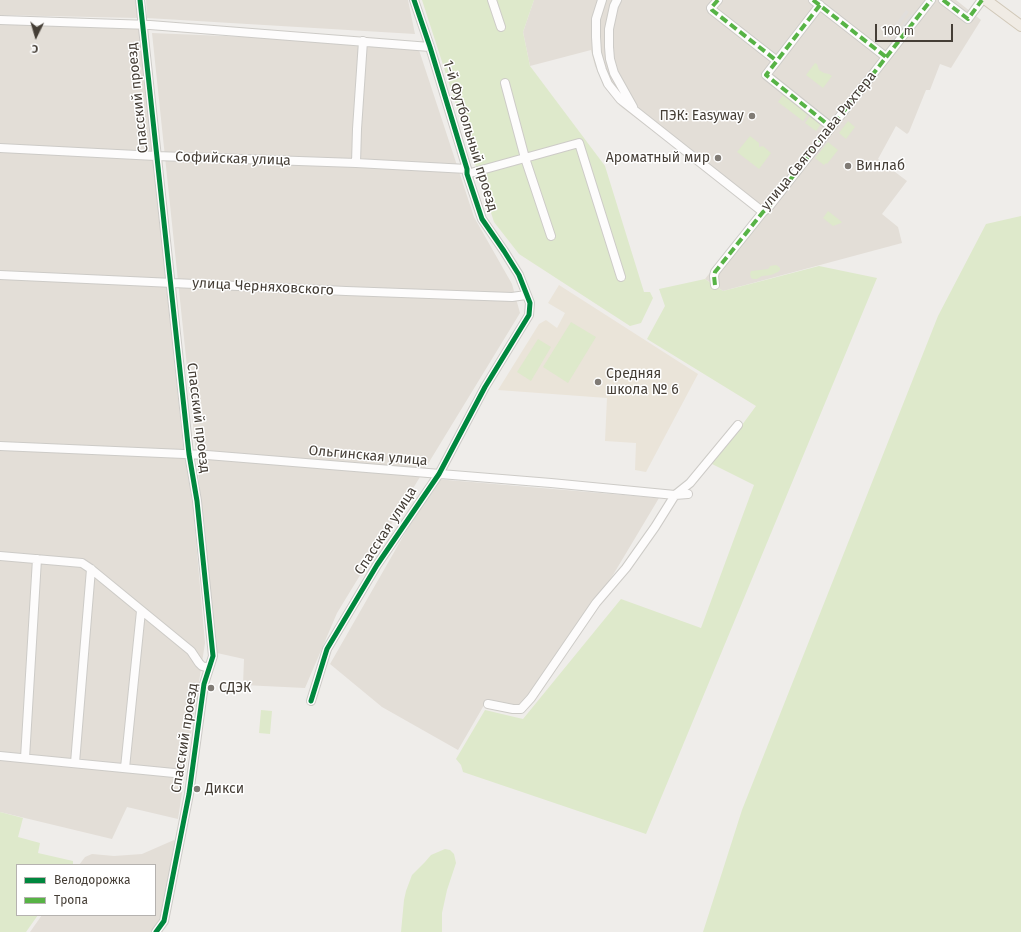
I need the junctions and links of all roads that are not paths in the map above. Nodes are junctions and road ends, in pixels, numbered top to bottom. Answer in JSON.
{"nodes":[{"id":1,"x":140,"y":0,"type":"edge"},
{"id":2,"x":414,"y":0,"type":"edge"},
{"id":3,"x":492,"y":0,"type":"edge"},
{"id":4,"x":602,"y":0,"type":"edge"},
{"id":5,"x":617,"y":0,"type":"edge"},
{"id":6,"x":718,"y":0,"type":"edge"},
{"id":7,"x":931,"y":0,"type":"edge"},
{"id":8,"x":943,"y":0,"type":"edge"},
{"id":9,"x":982,"y":0,"type":"edge"},
{"id":10,"x":986,"y":0,"type":"edge"},
{"id":11,"x":816,"y":3,"type":"edge"},
{"id":12,"x":0,"y":20,"type":"edge"},
{"id":13,"x":142,"y":24,"type":"junction"},
{"id":14,"x":1021,"y":26,"type":"edge"},
{"id":15,"x":502,"y":27,"type":"dead end"},
{"id":16,"x":363,"y":41,"type":"junction"},
{"id":17,"x":430,"y":47,"type":"junction"},
{"id":18,"x":886,"y":57,"type":"junction"},
{"id":19,"x":777,"y":61,"type":"junction"},
{"id":20,"x":505,"y":83,"type":"dead end"},
{"id":21,"x":637,"y":113,"type":"junction"},
{"id":22,"x":832,"y":127,"type":"junction"},
{"id":23,"x":0,"y":148,"type":"edge"},
{"id":24,"x":156,"y":156,"type":"junction"},
{"id":25,"x":525,"y":158,"type":"junction"},
{"id":26,"x":356,"y":162,"type":"junction"},
{"id":27,"x":467,"y":171,"type":"junction"},
{"id":28,"x":763,"y":212,"type":"junction"},
{"id":29,"x":551,"y":236,"type":"dead end"},
{"id":30,"x":0,"y":275,"type":"edge"},
{"id":31,"x":621,"y":277,"type":"dead end"},
{"id":32,"x":170,"y":283,"type":"junction"},
{"id":33,"x":715,"y":285,"type":"dead end"},
{"id":34,"x":526,"y":295,"type":"junction"},
{"id":35,"x":738,"y":425,"type":"dead end"},
{"id":36,"x":0,"y":446,"type":"edge"},
{"id":37,"x":189,"y":454,"type":"junction"},
{"id":38,"x":439,"y":474,"type":"junction"},
{"id":39,"x":688,"y":494,"type":"dead end"},
{"id":40,"x":675,"y":495,"type":"junction"},
{"id":41,"x":0,"y":556,"type":"edge"},
{"id":42,"x":37,"y":558,"type":"junction"},
{"id":43,"x":91,"y":569,"type":"junction"},
{"id":44,"x":141,"y":611,"type":"junction"},
{"id":45,"x":209,"y":668,"type":"junction"},
{"id":46,"x":311,"y":701,"type":"dead end"},
{"id":47,"x":488,"y":704,"type":"dead end"},
{"id":48,"x":0,"y":756,"type":"edge"},
{"id":49,"x":25,"y":758,"type":"junction"},
{"id":50,"x":75,"y":763,"type":"junction"},
{"id":51,"x":125,"y":768,"type":"junction"},
{"id":52,"x":174,"y":773,"type":"dead end"},
{"id":53,"x":156,"y":932,"type":"edge"}],
"edges":[{"from":1,"to":13,"type":"street","name":"Спасский проезд"},
{"from":2,"to":17,"type":"street","name":"1-й Футбольный проезд"},
{"from":3,"to":15,"type":"street"},
{"from":4,"to":21,"type":"street"},
{"from":5,"to":21,"type":"street"},
{"from":6,"to":19,"type":"street"},
{"from":7,"to":18,"type":"street","name":"улица Святослава Рихтера"},
{"from":8,"to":9,"type":"street"},
{"from":10,"to":14,"type":"main road"},
{"from":11,"to":18,"type":"street"},
{"from":11,"to":19,"type":"street"},
{"from":12,"to":13,"type":"street","name":"1-й Футбольный проезд"},
{"from":13,"to":16,"type":"street","name":"1-й Футбольный проезд"},
{"from":13,"to":24,"type":"street","name":"Спасский проезд"},
{"from":16,"to":17,"type":"street","name":"1-й Футбольный проезд"},
{"from":16,"to":26,"type":"street"},
{"from":17,"to":27,"type":"street","name":"1-й Футбольный проезд"},
{"from":18,"to":22,"type":"street","name":"улица Святослава Рихтера"},
{"from":19,"to":22,"type":"street"},
{"from":20,"to":25,"type":"street"},
{"from":21,"to":28,"type":"street"},
{"from":22,"to":28,"type":"street","name":"улица Святослава Рихтера"},
{"from":23,"to":24,"type":"street","name":"Софийская улица"},
{"from":24,"to":26,"type":"street","name":"Софийская улица"},
{"from":24,"to":32,"type":"street","name":"Спасский проезд"},
{"from":25,"to":27,"type":"street","name":"Софийская улица"},
{"from":25,"to":29,"type":"street"},
{"from":25,"to":31,"type":"street","name":"Софийская улица"},
{"from":26,"to":27,"type":"street","name":"Софийская улица"},
{"from":27,"to":34,"type":"street","name":"1-й Футбольный проезд"},
{"from":28,"to":33,"type":"street","name":"улица Святослава Рихтера"},
{"from":30,"to":32,"type":"street","name":"улица Черняховского"},
{"from":32,"to":34,"type":"street","name":"улица Черняховского"},
{"from":32,"to":37,"type":"street","name":"Спасский проезд"},
{"from":34,"to":38,"type":"street","name":"Спасская улица"},
{"from":35,"to":40,"type":"street"},
{"from":36,"to":37,"type":"street","name":"Ольгинская улица"},
{"from":37,"to":38,"type":"street","name":"Ольгинская улица"},
{"from":37,"to":45,"type":"street","name":"Спасский проезд"},
{"from":38,"to":40,"type":"street","name":"Ольгинская улица"},
{"from":38,"to":46,"type":"street","name":"Спасская улица"},
{"from":39,"to":40,"type":"street","name":"Ольгинская улица"},
{"from":40,"to":47,"type":"street"},
{"from":41,"to":42,"type":"street"},
{"from":42,"to":43,"type":"street"},
{"from":42,"to":49,"type":"street"},
{"from":43,"to":44,"type":"street"},
{"from":43,"to":50,"type":"street"},
{"from":44,"to":45,"type":"street"},
{"from":44,"to":51,"type":"street"},
{"from":45,"to":53,"type":"street","name":"Спасский проезд"},
{"from":48,"to":49,"type":"street"},
{"from":49,"to":50,"type":"street"},
{"from":50,"to":51,"type":"street"},
{"from":51,"to":52,"type":"street"}]}
